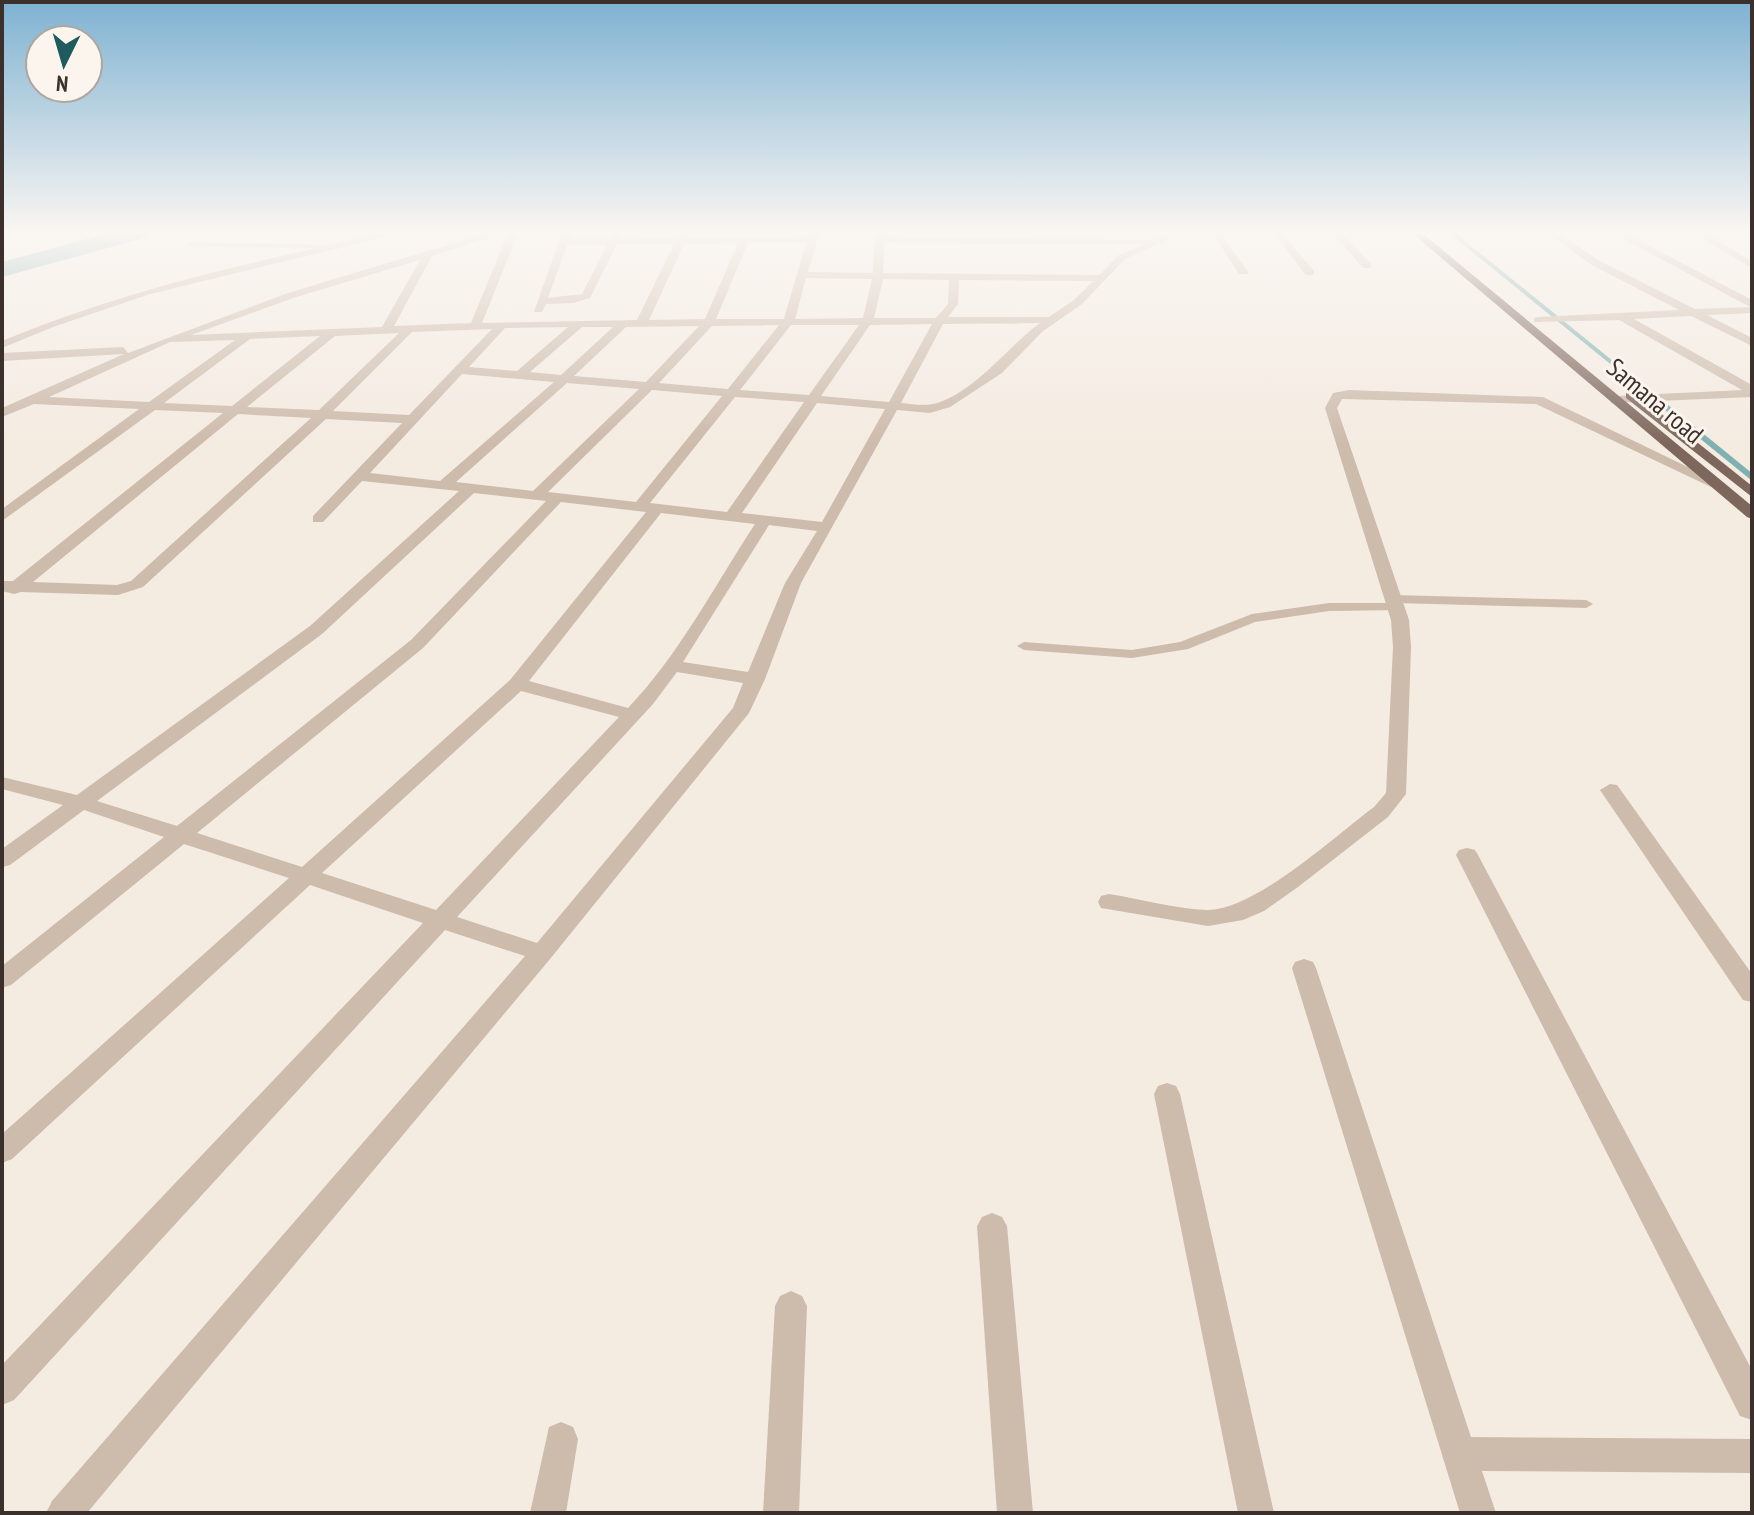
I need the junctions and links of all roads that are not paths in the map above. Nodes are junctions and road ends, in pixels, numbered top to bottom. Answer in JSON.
{"nodes":[{"id":1,"x":108,"y":304,"type":"edge"},
{"id":2,"x":267,"y":304,"type":"edge"},
{"id":3,"x":401,"y":304,"type":"edge"},
{"id":4,"x":484,"y":304,"type":"edge"},
{"id":5,"x":540,"y":304,"type":"edge"},
{"id":6,"x":651,"y":304,"type":"edge"},
{"id":7,"x":717,"y":304,"type":"edge"},
{"id":8,"x":795,"y":304,"type":"edge"},
{"id":9,"x":872,"y":304,"type":"edge"},
{"id":10,"x":953,"y":304,"type":"edge"},
{"id":11,"x":1076,"y":304,"type":"edge"},
{"id":12,"x":1499,"y":304,"type":"edge"},
{"id":13,"x":1517,"y":304,"type":"edge"},
{"id":14,"x":1673,"y":304,"type":"edge"},
{"id":15,"x":1752,"y":307,"type":"edge"},
{"id":16,"x":1691,"y":313,"type":"junction"},
{"id":17,"x":1623,"y":316,"type":"junction"},
{"id":18,"x":868,"y":320,"type":"junction"},
{"id":19,"x":1052,"y":320,"type":"junction"},
{"id":20,"x":1538,"y":320,"type":"junction"},
{"id":21,"x":710,"y":321,"type":"junction"},
{"id":22,"x":789,"y":321,"type":"junction"},
{"id":23,"x":939,"y":321,"type":"junction"},
{"id":24,"x":642,"y":322,"type":"junction"},
{"id":25,"x":580,"y":323,"type":"junction"},
{"id":26,"x":623,"y":323,"type":"junction"},
{"id":27,"x":532,"y":324,"type":"junction"},
{"id":28,"x":502,"y":325,"type":"junction"},
{"id":29,"x":475,"y":326,"type":"junction"},
{"id":30,"x":409,"y":329,"type":"junction"},
{"id":31,"x":386,"y":330,"type":"junction"},
{"id":32,"x":332,"y":332,"type":"junction"},
{"id":33,"x":248,"y":335,"type":"junction"},
{"id":34,"x":168,"y":339,"type":"junction"},
{"id":35,"x":1752,"y":343,"type":"edge"},
{"id":36,"x":2,"y":345,"type":"edge"},
{"id":37,"x":139,"y":351,"type":"junction"},
{"id":38,"x":2,"y":357,"type":"edge"},
{"id":39,"x":458,"y":370,"type":"junction"},
{"id":40,"x":520,"y":375,"type":"junction"},
{"id":41,"x":564,"y":379,"type":"junction"},
{"id":42,"x":649,"y":386,"type":"junction"},
{"id":43,"x":1752,"y":391,"type":"edge"},
{"id":44,"x":732,"y":393,"type":"junction"},
{"id":45,"x":32,"y":399,"type":"junction"},
{"id":46,"x":816,"y":400,"type":"junction"},
{"id":47,"x":1616,"y":400,"type":"junction"},
{"id":48,"x":1637,"y":400,"type":"junction"},
{"id":49,"x":151,"y":407,"type":"junction"},
{"id":50,"x":892,"y":407,"type":"junction"},
{"id":51,"x":231,"y":411,"type":"junction"},
{"id":52,"x":2,"y":413,"type":"edge"},
{"id":53,"x":322,"y":415,"type":"junction"},
{"id":54,"x":410,"y":419,"type":"junction"},
{"id":55,"x":358,"y":476,"type":"junction"},
{"id":56,"x":1716,"y":484,"type":"junction"},
{"id":57,"x":444,"y":485,"type":"junction"},
{"id":58,"x":471,"y":488,"type":"junction"},
{"id":59,"x":1752,"y":493,"type":"edge"},
{"id":60,"x":537,"y":495,"type":"junction"},
{"id":61,"x":558,"y":497,"type":"junction"},
{"id":62,"x":649,"y":507,"type":"junction"},
{"id":63,"x":1752,"y":514,"type":"edge"},
{"id":64,"x":2,"y":516,"type":"edge"},
{"id":65,"x":732,"y":516,"type":"junction"},
{"id":66,"x":318,"y":519,"type":"dead end"},
{"id":67,"x":765,"y":520,"type":"junction"},
{"id":68,"x":827,"y":527,"type":"junction"},
{"id":69,"x":9,"y":586,"type":"edge"},
{"id":70,"x":2,"y":599,"type":"edge"},
{"id":71,"x":1394,"y":603,"type":"junction"},
{"id":72,"x":1586,"y":604,"type":"dead end"},
{"id":73,"x":1024,"y":646,"type":"dead end"},
{"id":74,"x":672,"y":666,"type":"junction"},
{"id":75,"x":756,"y":679,"type":"junction"},
{"id":76,"x":517,"y":684,"type":"junction"},
{"id":77,"x":632,"y":715,"type":"junction"},
{"id":78,"x":2,"y":783,"type":"edge"},
{"id":79,"x":1610,"y":790,"type":"dead end"},
{"id":80,"x":83,"y":803,"type":"junction"},
{"id":81,"x":182,"y":835,"type":"junction"},
{"id":82,"x":1467,"y":855,"type":"dead end"},
{"id":83,"x":2,"y":860,"type":"edge"},
{"id":84,"x":303,"y":875,"type":"junction"},
{"id":85,"x":1109,"y":902,"type":"dead end"},
{"id":86,"x":438,"y":918,"type":"junction"},
{"id":87,"x":542,"y":953,"type":"junction"},
{"id":88,"x":1304,"y":968,"type":"dead end"},
{"id":89,"x":2,"y":979,"type":"edge"},
{"id":90,"x":1752,"y":993,"type":"edge"},
{"id":91,"x":1167,"y":1094,"type":"dead end"},
{"id":92,"x":2,"y":1151,"type":"edge"},
{"id":93,"x":992,"y":1226,"type":"dead end"},
{"id":94,"x":791,"y":1306,"type":"dead end"},
{"id":95,"x":2,"y":1389,"type":"edge"},
{"id":96,"x":1752,"y":1404,"type":"edge"},
{"id":97,"x":561,"y":1439,"type":"dead end"},
{"id":98,"x":1459,"y":1454,"type":"junction"},
{"id":99,"x":1752,"y":1456,"type":"edge"},
{"id":100,"x":64,"y":1513,"type":"edge"},
{"id":101,"x":548,"y":1513,"type":"edge"},
{"id":102,"x":781,"y":1513,"type":"edge"},
{"id":103,"x":1015,"y":1513,"type":"edge"},
{"id":104,"x":1256,"y":1513,"type":"edge"},
{"id":105,"x":1478,"y":1513,"type":"edge"}],
"edges":[{"from":1,"to":36,"type":"street"},
{"from":2,"to":34,"type":"street"},
{"from":3,"to":31,"type":"street"},
{"from":4,"to":29,"type":"street"},
{"from":5,"to":27,"type":"street"},
{"from":6,"to":24,"type":"street"},
{"from":7,"to":21,"type":"street"},
{"from":8,"to":22,"type":"street"},
{"from":9,"to":18,"type":"street"},
{"from":10,"to":23,"type":"street"},
{"from":11,"to":19,"type":"street"},
{"from":12,"to":47,"type":"main road","name":"Samana road"},
{"from":13,"to":20,"type":"main road","name":"Samana road"},
{"from":14,"to":16,"type":"street"},
{"from":15,"to":16,"type":"street"},
{"from":16,"to":17,"type":"street"},
{"from":16,"to":35,"type":"street"},
{"from":17,"to":20,"type":"street"},
{"from":17,"to":43,"type":"street"},
{"from":18,"to":22,"type":"street"},
{"from":18,"to":23,"type":"street"},
{"from":18,"to":46,"type":"street"},
{"from":19,"to":23,"type":"street"},
{"from":19,"to":50,"type":"street"},
{"from":20,"to":48,"type":"main road","name":"Samana road"},
{"from":21,"to":22,"type":"street"},
{"from":21,"to":24,"type":"street"},
{"from":21,"to":42,"type":"street"},
{"from":22,"to":44,"type":"street"},
{"from":23,"to":50,"type":"street"},
{"from":24,"to":26,"type":"street"},
{"from":25,"to":26,"type":"street"},
{"from":25,"to":27,"type":"street"},
{"from":25,"to":40,"type":"street"},
{"from":26,"to":41,"type":"street"},
{"from":27,"to":28,"type":"street"},
{"from":28,"to":29,"type":"street"},
{"from":28,"to":39,"type":"street"},
{"from":29,"to":30,"type":"street"},
{"from":30,"to":31,"type":"street"},
{"from":30,"to":53,"type":"street"},
{"from":31,"to":32,"type":"street"},
{"from":32,"to":33,"type":"street"},
{"from":32,"to":51,"type":"street"},
{"from":33,"to":34,"type":"street"},
{"from":33,"to":49,"type":"street"},
{"from":34,"to":37,"type":"street"},
{"from":37,"to":38,"type":"street"},
{"from":37,"to":45,"type":"street"},
{"from":39,"to":40,"type":"street"},
{"from":39,"to":54,"type":"street"},
{"from":40,"to":41,"type":"street"},
{"from":41,"to":42,"type":"street"},
{"from":41,"to":57,"type":"street"},
{"from":42,"to":44,"type":"street"},
{"from":42,"to":60,"type":"street"},
{"from":43,"to":48,"type":"street"},
{"from":44,"to":46,"type":"street"},
{"from":44,"to":62,"type":"street"},
{"from":45,"to":49,"type":"street"},
{"from":45,"to":52,"type":"street"},
{"from":46,"to":50,"type":"street"},
{"from":46,"to":65,"type":"street"},
{"from":47,"to":48,"type":"street"},
{"from":47,"to":56,"type":"main road","name":"Samana road"},
{"from":48,"to":59,"type":"main road","name":"Samana road"},
{"from":49,"to":51,"type":"street"},
{"from":49,"to":64,"type":"street"},
{"from":50,"to":68,"type":"street"},
{"from":51,"to":53,"type":"street"},
{"from":51,"to":69,"type":"street"},
{"from":53,"to":54,"type":"street"},
{"from":53,"to":69,"type":"street"},
{"from":54,"to":55,"type":"street"},
{"from":55,"to":57,"type":"street"},
{"from":55,"to":66,"type":"street"},
{"from":56,"to":63,"type":"main road","name":"Samana road"},
{"from":56,"to":71,"type":"street"},
{"from":57,"to":58,"type":"street"},
{"from":58,"to":60,"type":"street"},
{"from":58,"to":80,"type":"street"},
{"from":60,"to":61,"type":"street"},
{"from":61,"to":62,"type":"street"},
{"from":61,"to":81,"type":"street"},
{"from":62,"to":65,"type":"street"},
{"from":62,"to":76,"type":"street"},
{"from":65,"to":67,"type":"street"},
{"from":67,"to":68,"type":"street"},
{"from":67,"to":74,"type":"street"},
{"from":68,"to":75,"type":"street"},
{"from":69,"to":70,"type":"street"},
{"from":71,"to":72,"type":"lane"},
{"from":71,"to":73,"type":"lane"},
{"from":71,"to":85,"type":"street"},
{"from":74,"to":75,"type":"street"},
{"from":74,"to":77,"type":"street"},
{"from":75,"to":87,"type":"street"},
{"from":76,"to":77,"type":"street"},
{"from":76,"to":84,"type":"street"},
{"from":77,"to":86,"type":"street"},
{"from":78,"to":80,"type":"street"},
{"from":79,"to":90,"type":"street"},
{"from":80,"to":81,"type":"street"},
{"from":80,"to":83,"type":"street"},
{"from":81,"to":84,"type":"street"},
{"from":81,"to":89,"type":"street"},
{"from":82,"to":96,"type":"street"},
{"from":84,"to":86,"type":"street"},
{"from":84,"to":92,"type":"street"},
{"from":86,"to":87,"type":"street"},
{"from":86,"to":95,"type":"street"},
{"from":87,"to":100,"type":"street"},
{"from":88,"to":98,"type":"street"},
{"from":91,"to":104,"type":"street"},
{"from":93,"to":103,"type":"street"},
{"from":94,"to":102,"type":"street"},
{"from":97,"to":101,"type":"street"},
{"from":98,"to":99,"type":"street"},
{"from":98,"to":105,"type":"street"}]}
